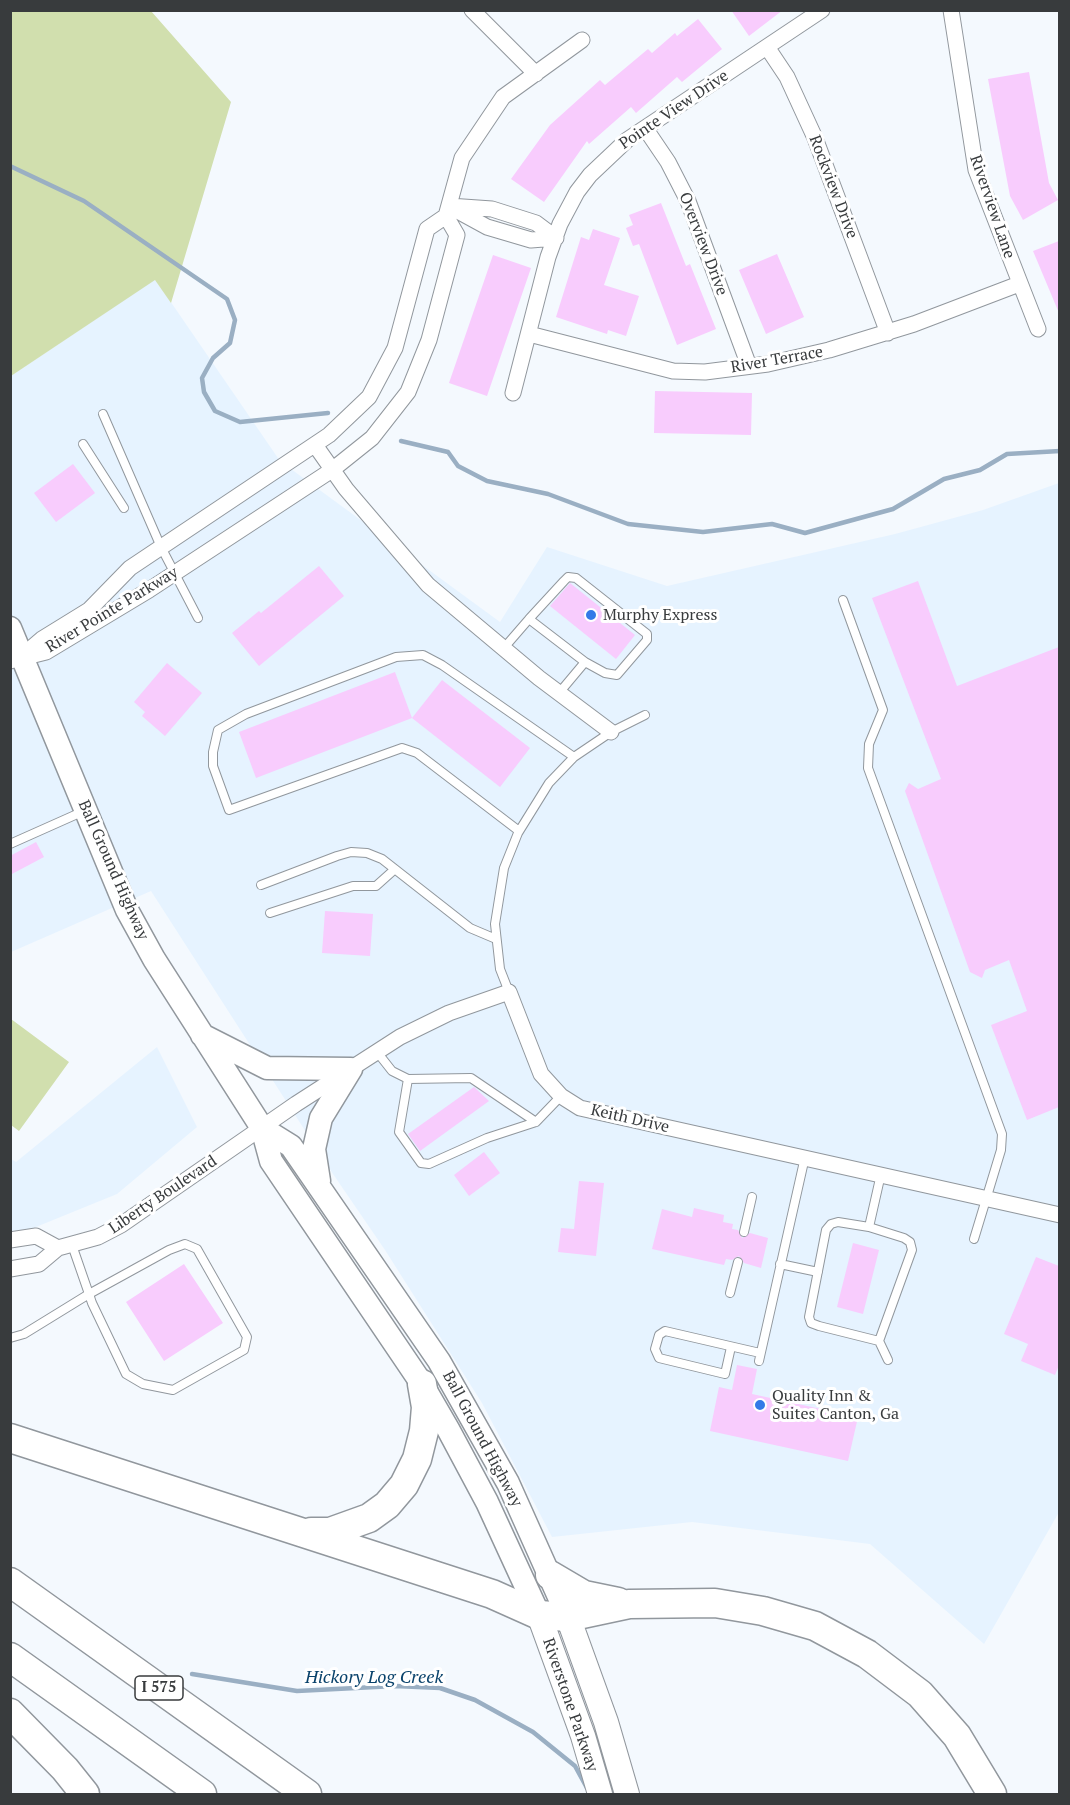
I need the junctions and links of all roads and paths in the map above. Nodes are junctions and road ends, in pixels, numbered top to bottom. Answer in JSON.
{"nodes":[{"id":1,"x":472,"y":10,"type":"edge"},
{"id":2,"x":822,"y":10,"type":"edge"},
{"id":3,"x":951,"y":10,"type":"edge"},
{"id":4,"x":582,"y":40,"type":"dead end"},
{"id":5,"x":767,"y":47,"type":"junction"},
{"id":6,"x":536,"y":74,"type":"junction"},
{"id":7,"x":645,"y":128,"type":"junction"},
{"id":8,"x":447,"y":211,"type":"junction"},
{"id":9,"x":556,"y":238,"type":"junction"},
{"id":10,"x":1018,"y":284,"type":"junction"},
{"id":11,"x":1038,"y":329,"type":"dead end"},
{"id":12,"x":888,"y":333,"type":"junction"},
{"id":13,"x":529,"y":334,"type":"junction"},
{"id":14,"x":749,"y":366,"type":"junction"},
{"id":15,"x":513,"y":393,"type":"dead end"},
{"id":16,"x":103,"y":414,"type":"dead end"},
{"id":17,"x":83,"y":444,"type":"dead end"},
{"id":18,"x":315,"y":445,"type":"junction"},
{"id":19,"x":332,"y":470,"type":"junction"},
{"id":20,"x":124,"y":508,"type":"dead end"},
{"id":21,"x":160,"y":547,"type":"junction"},
{"id":22,"x":174,"y":574,"type":"junction"},
{"id":23,"x":843,"y":600,"type":"dead end"},
{"id":24,"x":198,"y":618,"type":"dead end"},
{"id":25,"x":529,"y":619,"type":"junction"},
{"id":26,"x":10,"y":628,"type":"edge"},
{"id":27,"x":503,"y":649,"type":"junction"},
{"id":28,"x":16,"y":658,"type":"edge"},
{"id":29,"x":585,"y":662,"type":"junction"},
{"id":30,"x":559,"y":693,"type":"junction"},
{"id":31,"x":645,"y":715,"type":"dead end"},
{"id":32,"x":611,"y":732,"type":"junction"},
{"id":33,"x":574,"y":758,"type":"junction"},
{"id":34,"x":86,"y":811,"type":"junction"},
{"id":35,"x":519,"y":831,"type":"junction"},
{"id":36,"x":10,"y":844,"type":"edge"},
{"id":37,"x":395,"y":869,"type":"junction"},
{"id":38,"x":261,"y":885,"type":"dead end"},
{"id":39,"x":270,"y":913,"type":"dead end"},
{"id":40,"x":496,"y":939,"type":"junction"},
{"id":41,"x":509,"y":992,"type":"junction"},
{"id":42,"x":202,"y":1035,"type":"junction"},
{"id":43,"x":377,"y":1052,"type":"junction"},
{"id":44,"x":351,"y":1069,"type":"junction"},
{"id":45,"x":408,"y":1079,"type":"junction"},
{"id":46,"x":561,"y":1096,"type":"junction"},
{"id":47,"x":536,"y":1122,"type":"junction"},
{"id":48,"x":262,"y":1128,"type":"junction"},
{"id":49,"x":805,"y":1157,"type":"junction"},
{"id":50,"x":881,"y":1174,"type":"junction"},
{"id":51,"x":320,"y":1188,"type":"junction"},
{"id":52,"x":752,"y":1197,"type":"dead end"},
{"id":53,"x":986,"y":1198,"type":"junction"},
{"id":54,"x":1059,"y":1215,"type":"edge"},
{"id":55,"x":869,"y":1227,"type":"junction"},
{"id":56,"x":744,"y":1232,"type":"dead end"},
{"id":57,"x":974,"y":1239,"type":"dead end"},
{"id":58,"x":10,"y":1240,"type":"edge"},
{"id":59,"x":65,"y":1247,"type":"junction"},
{"id":60,"x":738,"y":1262,"type":"dead end"},
{"id":61,"x":780,"y":1264,"type":"junction"},
{"id":62,"x":10,"y":1269,"type":"edge"},
{"id":63,"x":818,"y":1272,"type":"junction"},
{"id":64,"x":730,"y":1293,"type":"dead end"},
{"id":65,"x":89,"y":1294,"type":"junction"},
{"id":66,"x":10,"y":1338,"type":"edge"},
{"id":67,"x":879,"y":1341,"type":"junction"},
{"id":68,"x":731,"y":1347,"type":"junction"},
{"id":69,"x":888,"y":1360,"type":"dead end"},
{"id":70,"x":422,"y":1384,"type":"junction"},
{"id":71,"x":10,"y":1438,"type":"edge"},
{"id":72,"x":304,"y":1532,"type":"junction"},
{"id":73,"x":550,"y":1575,"type":"junction"},
{"id":74,"x":10,"y":1582,"type":"edge"},
{"id":75,"x":629,"y":1604,"type":"junction"},
{"id":76,"x":538,"y":1615,"type":"junction"},
{"id":77,"x":568,"y":1617,"type":"junction"},
{"id":78,"x":10,"y":1657,"type":"edge"},
{"id":79,"x":10,"y":1713,"type":"edge"},
{"id":80,"x":85,"y":1794,"type":"edge"},
{"id":81,"x":202,"y":1794,"type":"edge"},
{"id":82,"x":306,"y":1794,"type":"edge"},
{"id":83,"x":600,"y":1794,"type":"edge"},
{"id":84,"x":627,"y":1794,"type":"edge"},
{"id":85,"x":992,"y":1794,"type":"edge"}],
"edges":[{"from":1,"to":6,"type":"street"},
{"from":2,"to":5,"type":"street","name":"Pointe View Drive"},
{"from":3,"to":10,"type":"street","name":"Riverview Lane"},
{"from":4,"to":6,"type":"street"},
{"from":5,"to":7,"type":"street","name":"Pointe View Drive"},
{"from":5,"to":12,"type":"street","name":"Rockview Drive"},
{"from":6,"to":8,"type":"street"},
{"from":7,"to":9,"type":"street","name":"Pointe View Drive"},
{"from":7,"to":14,"type":"street","name":"Overview Drive"},
{"from":8,"to":9,"type":"street"},
{"from":8,"to":18,"type":"street","name":"River Pointe Parkway"},
{"from":8,"to":19,"type":"street","name":"River Pointe Parkway"},
{"from":9,"to":13,"type":"street","name":"Pointe View Drive"},
{"from":10,"to":11,"type":"street","name":"Riverview Lane"},
{"from":10,"to":12,"type":"street","name":"River Terrace"},
{"from":12,"to":14,"type":"street","name":"River Terrace"},
{"from":13,"to":14,"type":"street","name":"River Terrace"},
{"from":13,"to":15,"type":"street","name":"Pointe View Drive"},
{"from":16,"to":21,"type":"lane"},
{"from":17,"to":20,"type":"lane"},
{"from":18,"to":19,"type":"street"},
{"from":18,"to":21,"type":"street","name":"River Pointe Parkway"},
{"from":19,"to":22,"type":"street","name":"River Pointe Parkway"},
{"from":19,"to":27,"type":"street"},
{"from":21,"to":22,"type":"lane"},
{"from":21,"to":28,"type":"street","name":"River Pointe Parkway"},
{"from":22,"to":24,"type":"lane"},
{"from":22,"to":28,"type":"street","name":"River Pointe Parkway"},
{"from":23,"to":53,"type":"lane"},
{"from":25,"to":27,"type":"lane"},
{"from":25,"to":29,"type":"lane"},
{"from":25,"to":29,"type":"lane"},
{"from":26,"to":28,"type":"main road","name":"Ball Ground Highway"},
{"from":27,"to":30,"type":"street"},
{"from":28,"to":34,"type":"main road","name":"Ball Ground Highway"},
{"from":29,"to":30,"type":"lane"},
{"from":30,"to":32,"type":"street"},
{"from":31,"to":32,"type":"lane"},
{"from":32,"to":33,"type":"lane"},
{"from":33,"to":35,"type":"lane"},
{"from":33,"to":35,"type":"lane"},
{"from":34,"to":36,"type":"lane"},
{"from":34,"to":42,"type":"main road","name":"Ball Ground Highway"},
{"from":35,"to":40,"type":"lane"},
{"from":37,"to":38,"type":"lane"},
{"from":37,"to":39,"type":"lane"},
{"from":37,"to":40,"type":"lane"},
{"from":40,"to":41,"type":"lane"},
{"from":41,"to":43,"type":"street"},
{"from":41,"to":46,"type":"street","name":"Keith Drive"},
{"from":42,"to":44,"type":"main road"},
{"from":42,"to":48,"type":"main road","name":"Ball Ground Highway"},
{"from":43,"to":44,"type":"street"},
{"from":43,"to":45,"type":"lane"},
{"from":44,"to":48,"type":"street"},
{"from":44,"to":51,"type":"main road"},
{"from":45,"to":47,"type":"lane"},
{"from":45,"to":47,"type":"lane"},
{"from":46,"to":47,"type":"lane"},
{"from":46,"to":49,"type":"street","name":"Keith Drive"},
{"from":48,"to":51,"type":"main road","name":"Ball Ground Highway"},
{"from":48,"to":59,"type":"street","name":"Liberty Boulevard"},
{"from":48,"to":70,"type":"main road","name":"Ball Ground Highway"},
{"from":49,"to":50,"type":"street","name":"Keith Drive"},
{"from":49,"to":61,"type":"lane"},
{"from":50,"to":53,"type":"street","name":"Keith Drive"},
{"from":50,"to":55,"type":"lane"},
{"from":51,"to":73,"type":"main road","name":"Ball Ground Highway"},
{"from":52,"to":56,"type":"lane"},
{"from":53,"to":54,"type":"street","name":"Keith Drive"},
{"from":53,"to":57,"type":"lane"},
{"from":55,"to":63,"type":"lane"},
{"from":55,"to":67,"type":"lane"},
{"from":58,"to":59,"type":"street"},
{"from":59,"to":62,"type":"street","name":"Liberty Boulevard"},
{"from":59,"to":65,"type":"lane"},
{"from":60,"to":64,"type":"lane"},
{"from":61,"to":63,"type":"lane"},
{"from":61,"to":68,"type":"lane"},
{"from":63,"to":67,"type":"lane"},
{"from":65,"to":65,"type":"lane"},
{"from":65,"to":66,"type":"lane"},
{"from":67,"to":69,"type":"lane"},
{"from":68,"to":68,"type":"lane"},
{"from":70,"to":72,"type":"highway"},
{"from":70,"to":76,"type":"main road","name":"Ball Ground Highway"},
{"from":71,"to":72,"type":"highway"},
{"from":72,"to":76,"type":"highway"},
{"from":73,"to":75,"type":"highway"},
{"from":73,"to":77,"type":"main road","name":"Ball Ground Highway"},
{"from":74,"to":82,"type":"highway","number":"I 575"},
{"from":75,"to":77,"type":"highway"},
{"from":75,"to":85,"type":"highway"},
{"from":76,"to":77,"type":"highway"},
{"from":76,"to":83,"type":"main road","name":"Riverstone Parkway"},
{"from":77,"to":84,"type":"main road","name":"Ball Ground Highway"},
{"from":78,"to":81,"type":"highway"},
{"from":79,"to":80,"type":"highway"}]}
